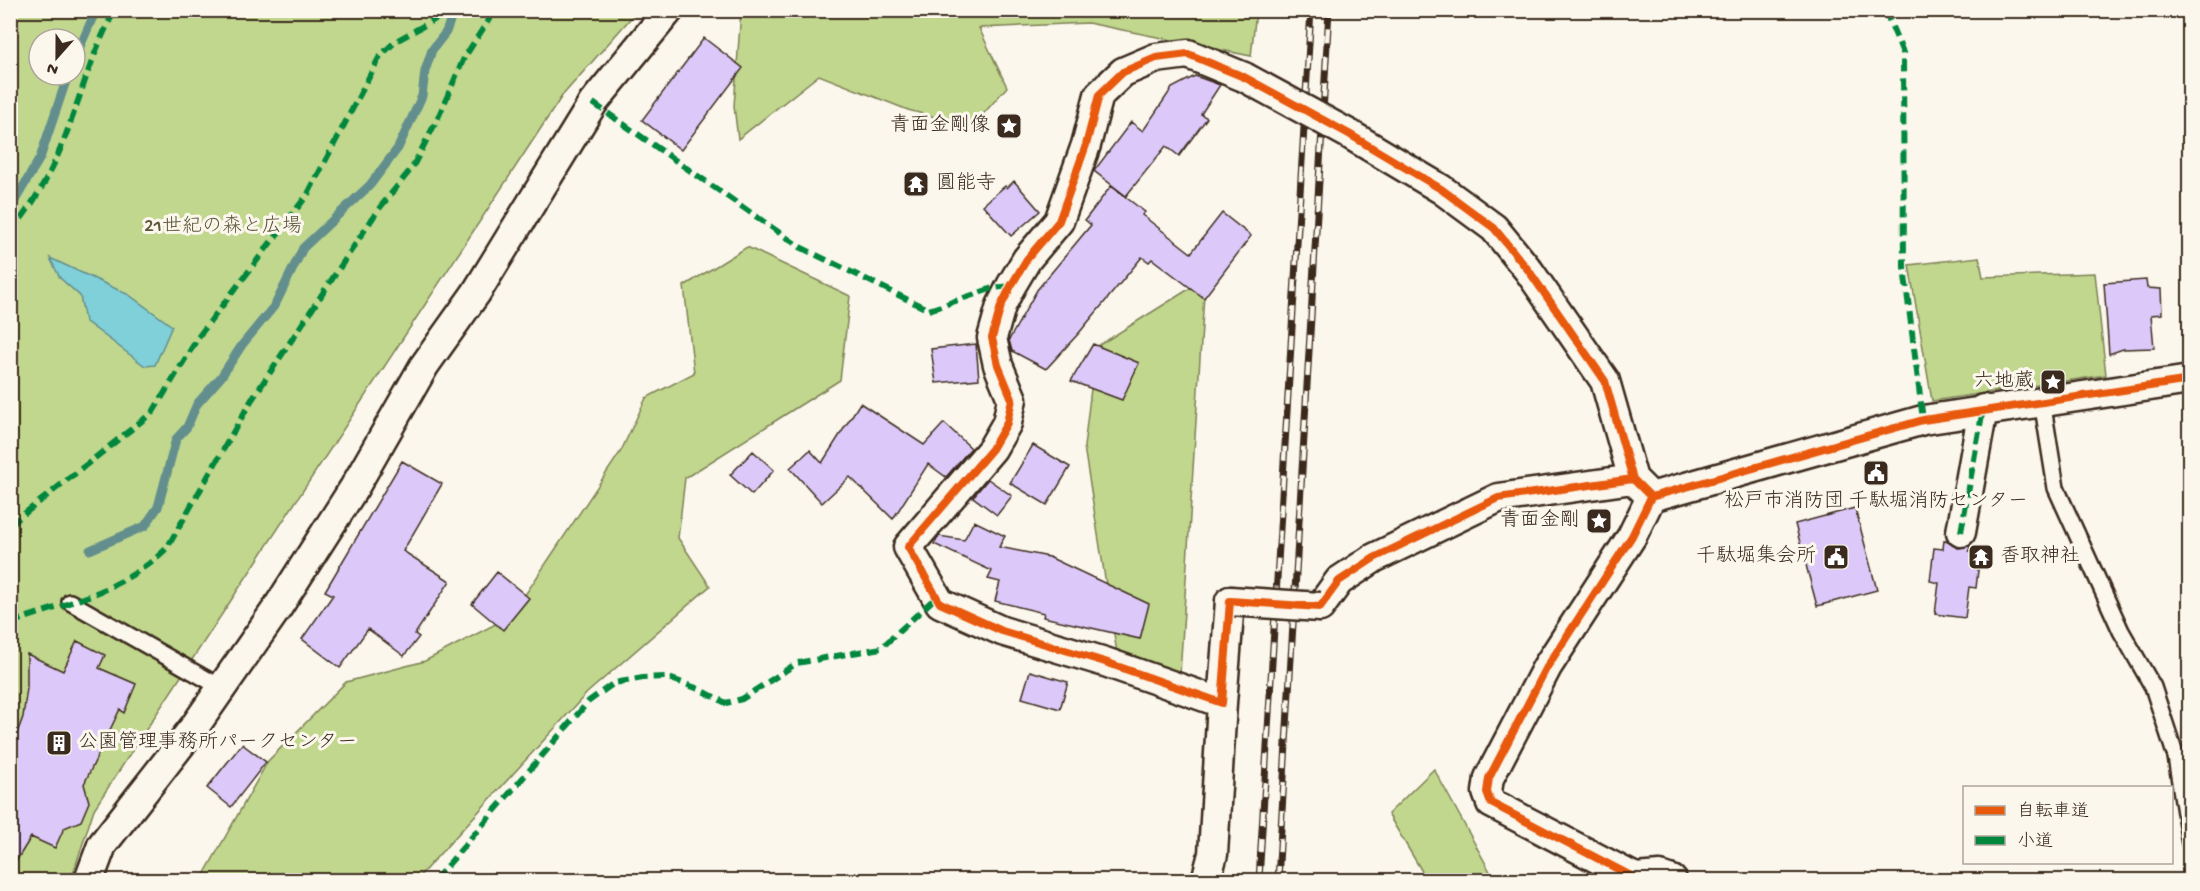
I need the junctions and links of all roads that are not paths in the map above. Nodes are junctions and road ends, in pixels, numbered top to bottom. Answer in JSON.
{"nodes":[{"id":1,"x":669,"y":10,"type":"edge"},
{"id":2,"x":2190,"y":380,"type":"edge"},
{"id":3,"x":2042,"y":401,"type":"junction"},
{"id":4,"x":1983,"y":409,"type":"junction"},
{"id":5,"x":1642,"y":488,"type":"junction"},
{"id":6,"x":1961,"y":532,"type":"dead end"},
{"id":7,"x":70,"y":602,"type":"dead end"},
{"id":8,"x":222,"y":688,"type":"junction"},
{"id":9,"x":1222,"y":703,"type":"junction"},
{"id":10,"x":2190,"y":844,"type":"edge"},
{"id":11,"x":1635,"y":879,"type":"edge"},
{"id":12,"x":89,"y":880,"type":"edge"},
{"id":13,"x":1206,"y":880,"type":"edge"},
{"id":14,"x":1672,"y":880,"type":"edge"}],
"edges":[{"from":1,"to":8,"type":"street"},
{"from":2,"to":3,"type":"street"},
{"from":3,"to":4,"type":"street"},
{"from":3,"to":10,"type":"lane"},
{"from":4,"to":5,"type":"street"},
{"from":4,"to":6,"type":"street"},
{"from":5,"to":9,"type":"street","bridge":true},
{"from":5,"to":9,"type":"street","bridge":true},
{"from":5,"to":11,"type":"street"},
{"from":7,"to":8,"type":"lane"},
{"from":8,"to":12,"type":"street"},
{"from":9,"to":13,"type":"street"},
{"from":11,"to":14,"type":"street"}]}
